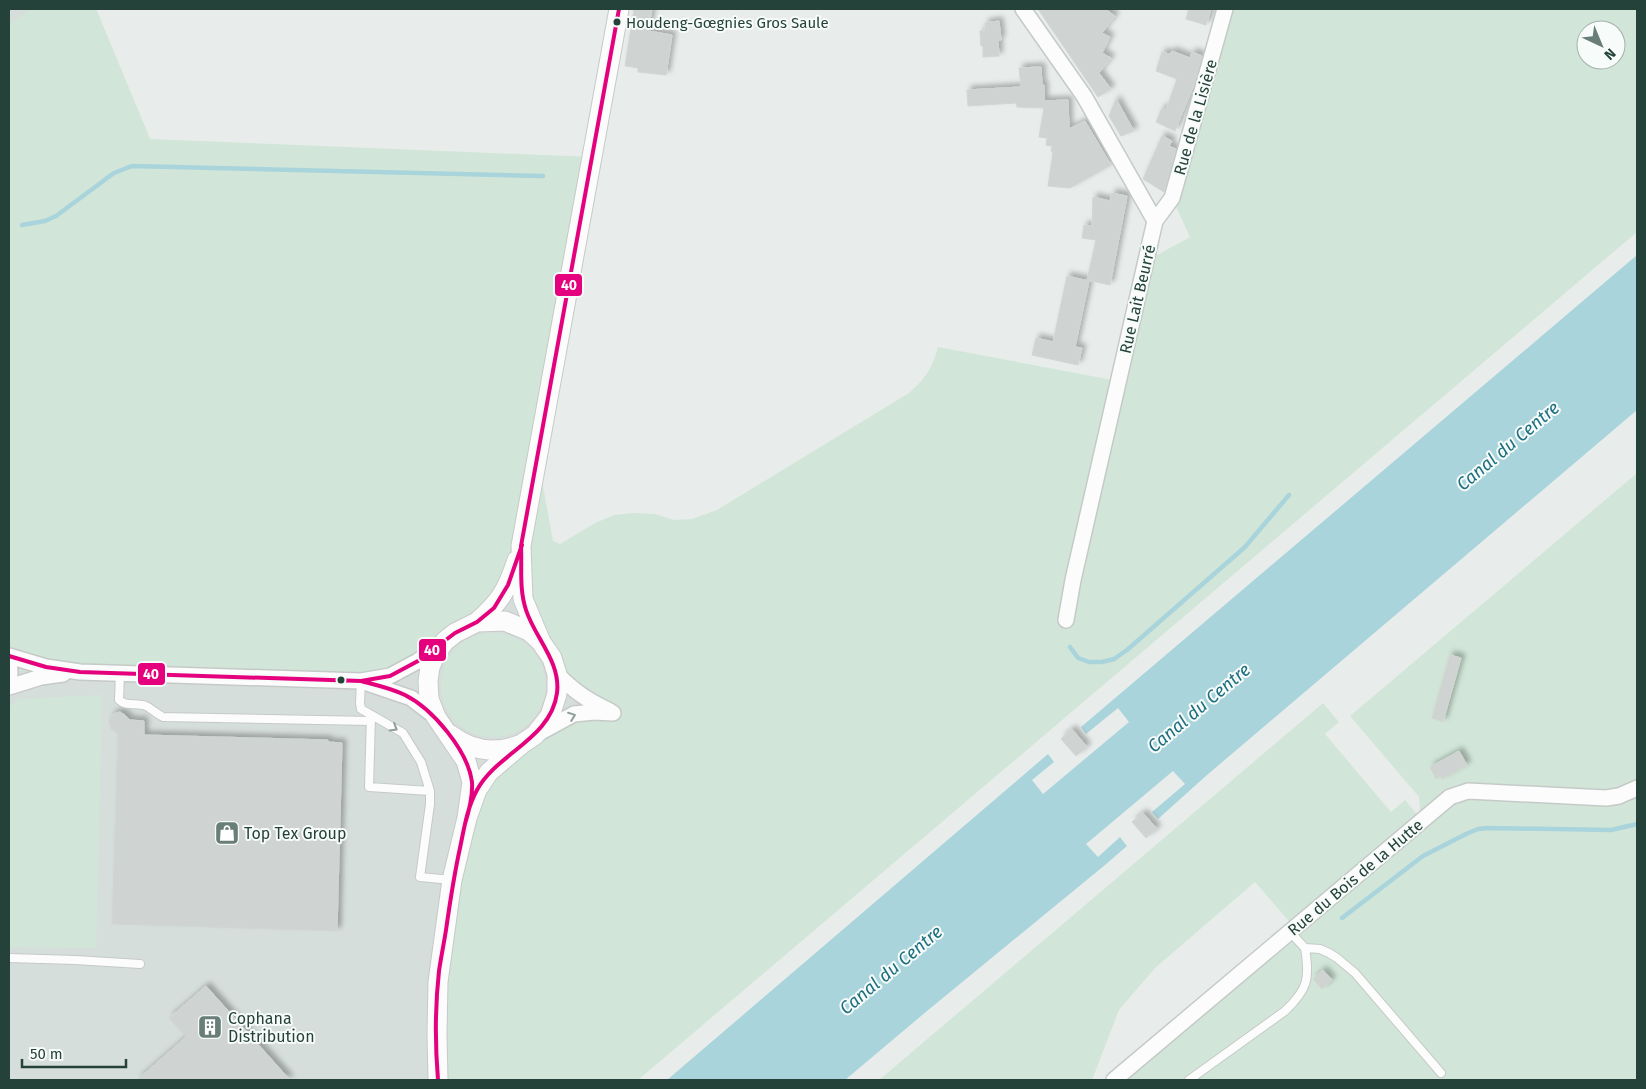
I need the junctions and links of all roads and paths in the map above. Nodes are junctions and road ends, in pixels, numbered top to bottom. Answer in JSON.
{"nodes":[{"id":1,"x":620,"y":9,"type":"edge"},
{"id":2,"x":1023,"y":9,"type":"edge"},
{"id":3,"x":1225,"y":9,"type":"edge"},
{"id":4,"x":1155,"y":221,"type":"junction"},
{"id":5,"x":521,"y":546,"type":"junction"},
{"id":6,"x":1066,"y":620,"type":"dead end"},
{"id":7,"x":477,"y":622,"type":"junction"},
{"id":8,"x":445,"y":641,"type":"junction"},
{"id":9,"x":541,"y":642,"type":"junction"},
{"id":10,"x":9,"y":656,"type":"edge"},
{"id":11,"x":9,"y":660,"type":"edge"},
{"id":12,"x":80,"y":672,"type":"junction"},
{"id":13,"x":120,"y":673,"type":"junction"},
{"id":14,"x":557,"y":674,"type":"junction"},
{"id":15,"x":9,"y":679,"type":"edge"},
{"id":16,"x":360,"y":681,"type":"junction"},
{"id":17,"x":9,"y":687,"type":"edge"},
{"id":18,"x":371,"y":718,"type":"junction"},
{"id":19,"x":441,"y":724,"type":"junction"},
{"id":20,"x":529,"y":739,"type":"junction"},
{"id":21,"x":1637,"y":788,"type":"edge"},
{"id":22,"x":430,"y":791,"type":"junction"},
{"id":23,"x":467,"y":818,"type":"junction"},
{"id":24,"x":452,"y":880,"type":"junction"},
{"id":25,"x":1290,"y":932,"type":"junction"},
{"id":26,"x":1305,"y":948,"type":"junction"},
{"id":27,"x":9,"y":958,"type":"edge"},
{"id":28,"x":140,"y":964,"type":"dead end"},
{"id":29,"x":1441,"y":1073,"type":"dead end"},
{"id":30,"x":438,"y":1080,"type":"edge"},
{"id":31,"x":1114,"y":1080,"type":"edge"},
{"id":32,"x":1189,"y":1080,"type":"edge"}],
"edges":[{"from":1,"to":5,"type":"street"},
{"from":2,"to":4,"type":"street","name":"Rue Lait Beurré"},
{"from":3,"to":4,"type":"street","name":"Rue de la Lisière"},
{"from":4,"to":6,"type":"street","name":"Rue Lait Beurré"},
{"from":5,"to":7,"type":"street"},
{"from":5,"to":9,"type":"street"},
{"from":7,"to":8,"type":"street"},
{"from":7,"to":9,"type":"street"},
{"from":8,"to":16,"type":"street"},
{"from":8,"to":19,"type":"street"},
{"from":9,"to":14,"type":"street"},
{"from":10,"to":12,"type":"street"},
{"from":11,"to":15,"type":"street"},
{"from":12,"to":13,"type":"street"},
{"from":12,"to":17,"type":"street"},
{"from":13,"to":16,"type":"street"},
{"from":13,"to":18,"type":"lane"},
{"from":14,"to":20,"type":"street"},
{"from":20,"to":14,"type":"street","one_way":true},
{"from":16,"to":18,"type":"lane"},
{"from":16,"to":19,"type":"street"},
{"from":18,"to":22,"type":"lane","one_way":true},
{"from":18,"to":22,"type":"lane"},
{"from":19,"to":20,"type":"street"},
{"from":19,"to":23,"type":"street"},
{"from":20,"to":23,"type":"street"},
{"from":21,"to":25,"type":"street","name":"Rue du Bois de la Hutte"},
{"from":22,"to":24,"type":"lane"},
{"from":23,"to":24,"type":"street"},
{"from":24,"to":30,"type":"street"},
{"from":25,"to":26,"type":"lane"},
{"from":25,"to":31,"type":"street","name":"Rue du Bois de la Hutte"},
{"from":26,"to":29,"type":"lane"},
{"from":26,"to":32,"type":"lane"},
{"from":27,"to":28,"type":"lane"}]}
